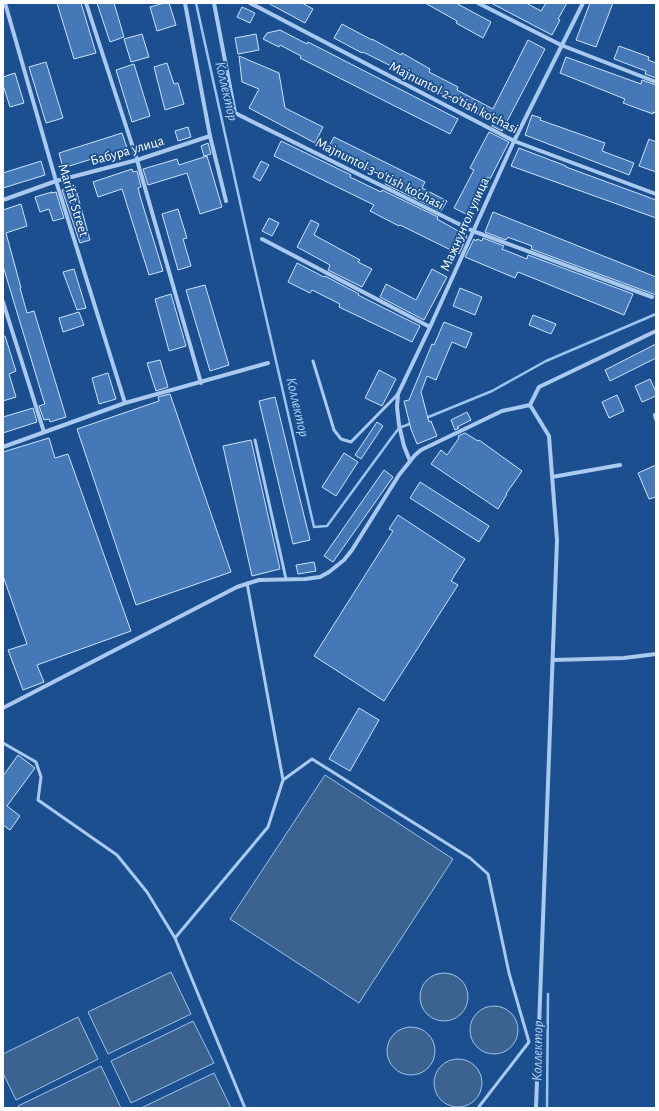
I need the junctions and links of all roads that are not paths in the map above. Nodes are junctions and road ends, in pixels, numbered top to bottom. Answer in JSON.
{"nodes":[{"id":1,"x":5,"y":3,"type":"edge"},
{"id":2,"x":86,"y":3,"type":"edge"},
{"id":3,"x":185,"y":3,"type":"edge"},
{"id":4,"x":214,"y":3,"type":"edge"},
{"id":5,"x":250,"y":3,"type":"edge"},
{"id":6,"x":478,"y":3,"type":"edge"},
{"id":7,"x":583,"y":3,"type":"edge"},
{"id":8,"x":561,"y":45,"type":"junction"},
{"id":9,"x":656,"y":82,"type":"edge"},
{"id":10,"x":210,"y":136,"type":"junction"},
{"id":11,"x":514,"y":141,"type":"junction"},
{"id":12,"x":136,"y":160,"type":"junction"},
{"id":13,"x":56,"y":181,"type":"junction"},
{"id":14,"x":656,"y":194,"type":"edge"},
{"id":15,"x":3,"y":200,"type":"edge"},
{"id":16,"x":226,"y":201,"type":"dead end"},
{"id":17,"x":473,"y":231,"type":"junction"},
{"id":18,"x":262,"y":239,"type":"dead end"},
{"id":19,"x":652,"y":297,"type":"dead end"},
{"id":20,"x":3,"y":302,"type":"edge"},
{"id":21,"x":430,"y":327,"type":"junction"},
{"id":22,"x":656,"y":331,"type":"edge"},
{"id":23,"x":313,"y":361,"type":"dead end"},
{"id":24,"x":268,"y":363,"type":"dead end"},
{"id":25,"x":201,"y":383,"type":"junction"},
{"id":26,"x":398,"y":394,"type":"junction"},
{"id":27,"x":125,"y":403,"type":"junction"},
{"id":28,"x":530,"y":405,"type":"junction"},
{"id":29,"x":44,"y":432,"type":"junction"},
{"id":30,"x":255,"y":440,"type":"dead end"},
{"id":31,"x":3,"y":447,"type":"edge"},
{"id":32,"x":410,"y":461,"type":"junction"},
{"id":33,"x":620,"y":465,"type":"dead end"},
{"id":34,"x":552,"y":477,"type":"junction"},
{"id":35,"x":286,"y":579,"type":"junction"},
{"id":36,"x":247,"y":583,"type":"junction"},
{"id":37,"x":656,"y":654,"type":"edge"},
{"id":38,"x":554,"y":660,"type":"junction"},
{"id":39,"x":3,"y":708,"type":"edge"},
{"id":40,"x":3,"y":743,"type":"edge"},
{"id":41,"x":283,"y":780,"type":"junction"},
{"id":42,"x":175,"y":938,"type":"junction"},
{"id":43,"x":245,"y":1108,"type":"edge"},
{"id":44,"x":478,"y":1108,"type":"edge"},
{"id":45,"x":536,"y":1108,"type":"edge"}],
"edges":[{"from":1,"to":13,"type":"street","name":"Marifat Street"},
{"from":2,"to":12,"type":"street"},
{"from":3,"to":10,"type":"street"},
{"from":4,"to":17,"type":"street","name":"Majnuntol 3-o'tish ko'chasi"},
{"from":5,"to":11,"type":"street","name":"Majnuntol 2-o'tish ko'chasi"},
{"from":6,"to":8,"type":"street"},
{"from":7,"to":8,"type":"street","name":"Мажнунтол улица"},
{"from":8,"to":9,"type":"street"},
{"from":8,"to":11,"type":"street","name":"Мажнунтол улица"},
{"from":10,"to":12,"type":"street","name":"Бабура улица"},
{"from":10,"to":16,"type":"street"},
{"from":11,"to":14,"type":"street","name":"Majnuntol 2-o'tish ko'chasi"},
{"from":11,"to":17,"type":"street","name":"Мажнунтол улица"},
{"from":12,"to":13,"type":"street","name":"Бабура улица"},
{"from":12,"to":25,"type":"street"},
{"from":13,"to":15,"type":"street","name":"Бабура улица"},
{"from":13,"to":27,"type":"street","name":"Marifat Street"},
{"from":17,"to":19,"type":"street","name":"Majnuntol 3-o'tish ko'chasi"},
{"from":17,"to":21,"type":"street","name":"Мажнунтол улица"},
{"from":18,"to":21,"type":"street"},
{"from":20,"to":29,"type":"street"},
{"from":21,"to":26,"type":"street","name":"Мажнунтол улица"},
{"from":22,"to":28,"type":"street"},
{"from":23,"to":26,"type":"lane"},
{"from":24,"to":25,"type":"street"},
{"from":25,"to":27,"type":"street"},
{"from":26,"to":32,"type":"street","name":"Мажнунтол улица"},
{"from":27,"to":29,"type":"street"},
{"from":28,"to":32,"type":"street"},
{"from":28,"to":34,"type":"street"},
{"from":29,"to":31,"type":"street"},
{"from":30,"to":35,"type":"lane"},
{"from":32,"to":35,"type":"street"},
{"from":33,"to":34,"type":"street"},
{"from":34,"to":38,"type":"street"},
{"from":35,"to":36,"type":"street"},
{"from":36,"to":39,"type":"street"},
{"from":36,"to":41,"type":"lane"},
{"from":37,"to":38,"type":"street"},
{"from":38,"to":45,"type":"street"},
{"from":40,"to":42,"type":"lane"},
{"from":41,"to":42,"type":"lane"},
{"from":41,"to":44,"type":"lane"},
{"from":42,"to":43,"type":"lane"}]}
